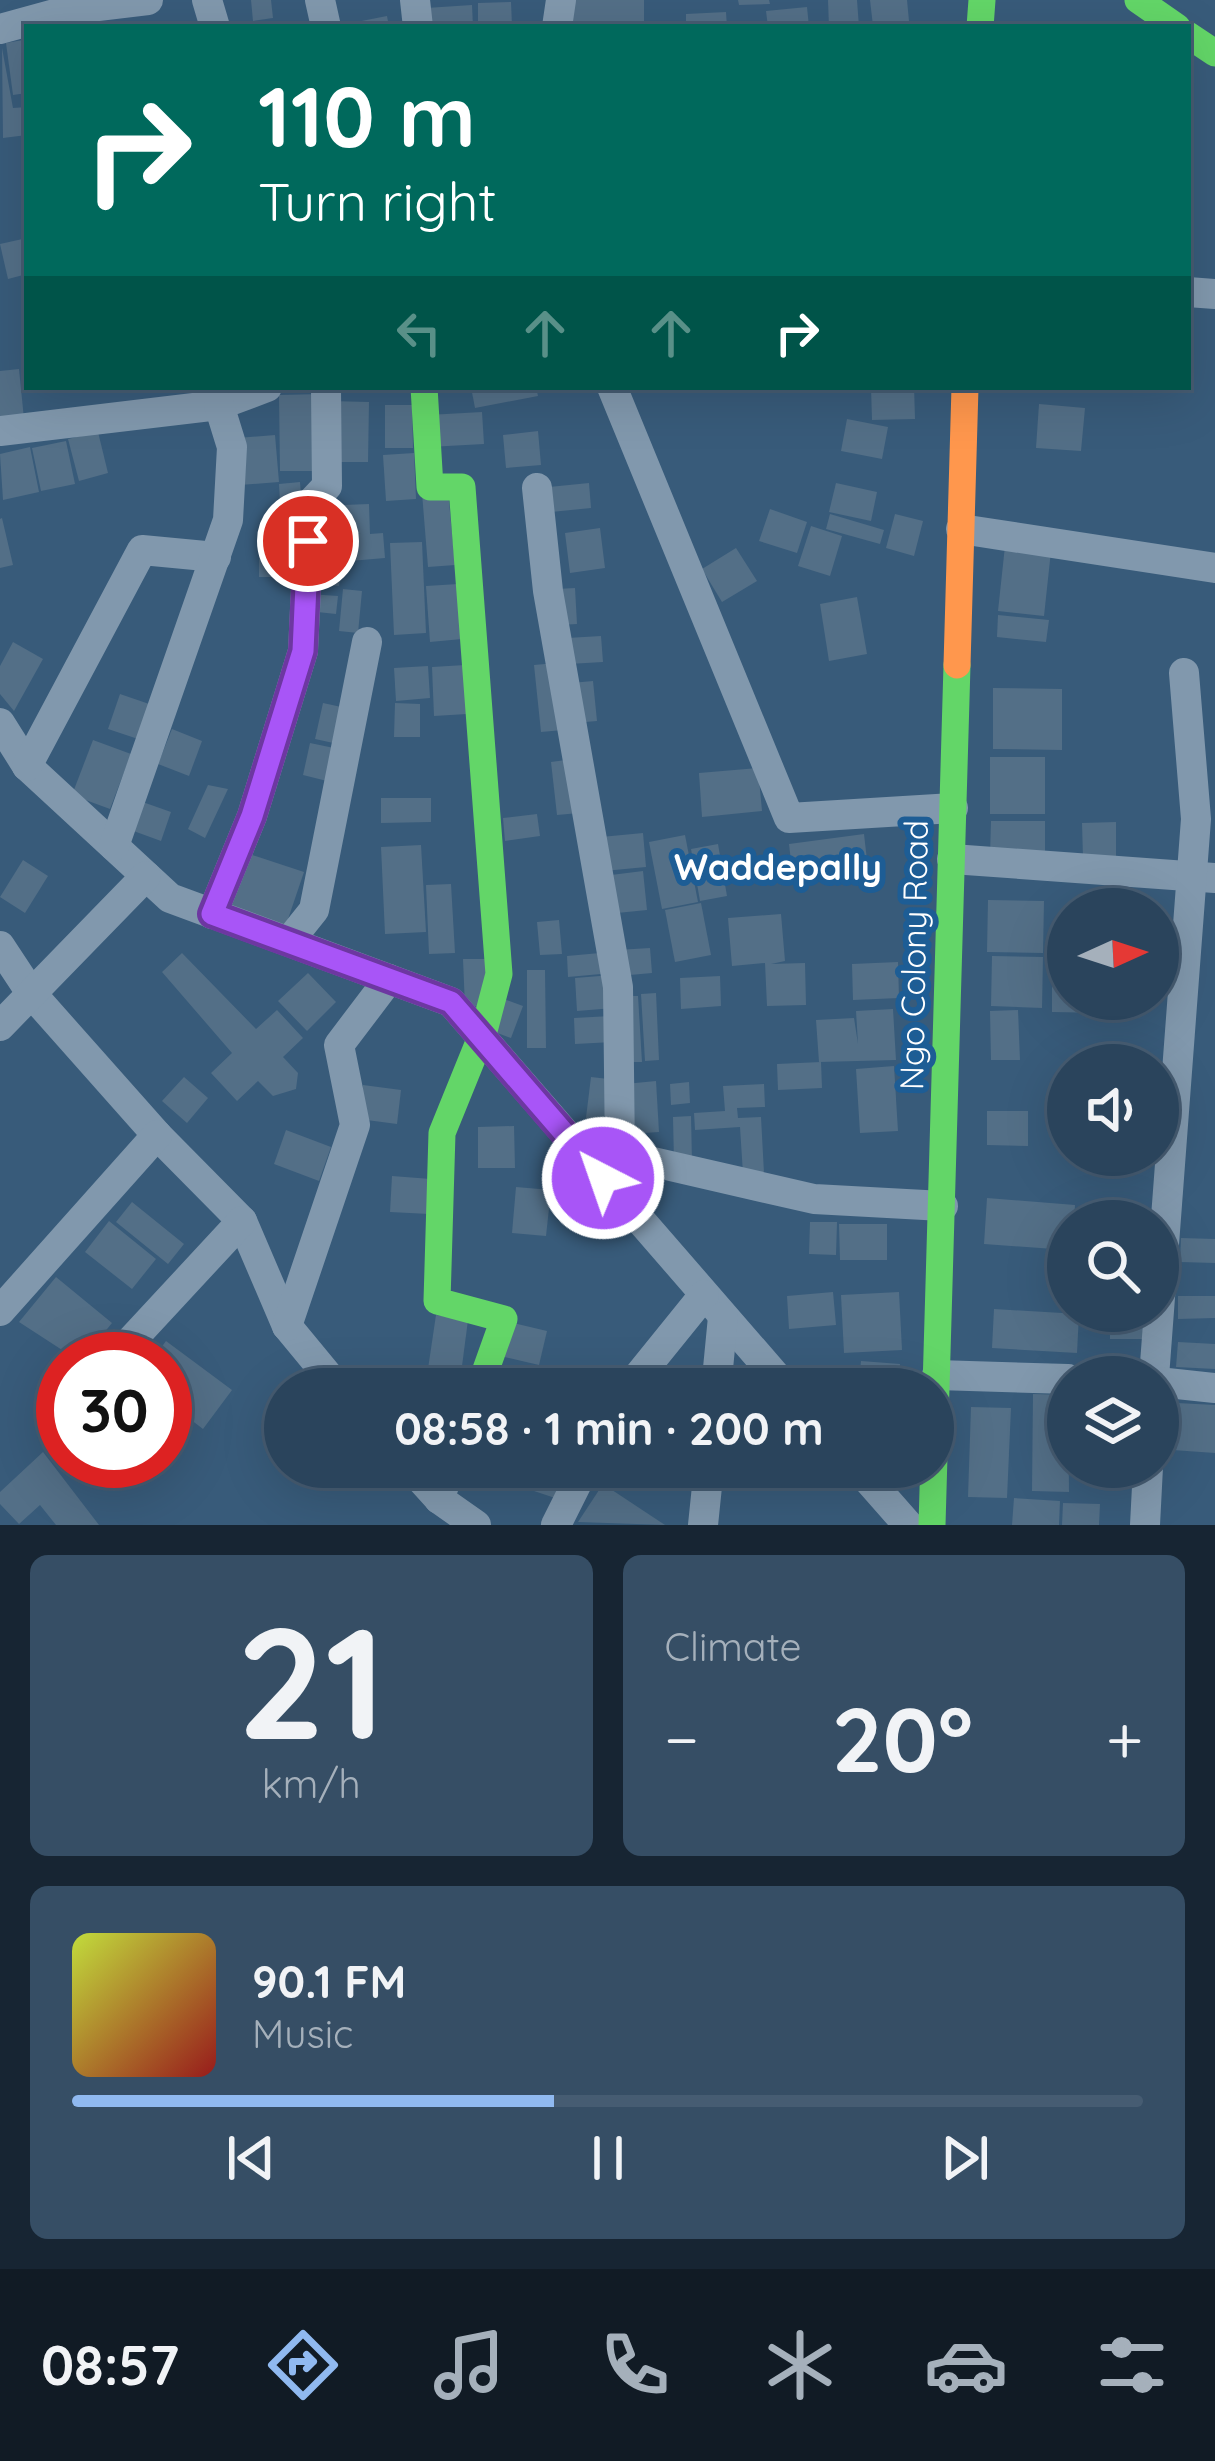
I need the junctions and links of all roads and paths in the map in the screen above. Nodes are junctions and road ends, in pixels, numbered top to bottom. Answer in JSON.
{"nodes":[{"id":1,"x":148,"y":0,"type":"edge"},
{"id":2,"x":1138,"y":0,"type":"edge"},
{"id":3,"x":72,"y":5,"type":"edge"},
{"id":4,"x":1173,"y":24,"type":"edge"},
{"id":5,"x":0,"y":29,"type":"edge"},
{"id":6,"x":258,"y":390,"type":"edge"},
{"id":7,"x":328,"y":390,"type":"edge"},
{"id":8,"x":424,"y":390,"type":"edge"},
{"id":9,"x":613,"y":390,"type":"edge"},
{"id":10,"x":964,"y":390,"type":"edge"},
{"id":11,"x":220,"y":405,"type":"junction"},
{"id":12,"x":0,"y":431,"type":"edge"},
{"id":13,"x":537,"y":488,"type":"dead end"},
{"id":14,"x":961,"y":529,"type":"junction"},
{"id":15,"x":216,"y":557,"type":"junction"},
{"id":16,"x":1215,"y":568,"type":"edge"},
{"id":17,"x":367,"y":642,"type":"dead end"},
{"id":18,"x":1184,"y":673,"type":"dead end"},
{"id":19,"x":0,"y":723,"type":"edge"},
{"id":20,"x":27,"y":766,"type":"junction"},
{"id":21,"x":953,"y":808,"type":"junction"},
{"id":22,"x":114,"y":846,"type":"junction"},
{"id":23,"x":952,"y":859,"type":"junction"},
{"id":24,"x":146,"y":876,"type":"junction"},
{"id":25,"x":1204,"y":878,"type":"edge"},
{"id":26,"x":212,"y":914,"type":"junction"},
{"id":27,"x":290,"y":940,"type":"junction"},
{"id":28,"x":0,"y":946,"type":"edge"},
{"id":29,"x":389,"y":979,"type":"junction"},
{"id":30,"x":31,"y":993,"type":"junction"},
{"id":31,"x":0,"y":1026,"type":"edge"},
{"id":32,"x":481,"y":1036,"type":"junction"},
{"id":33,"x":157,"y":1135,"type":"junction"},
{"id":34,"x":574,"y":1144,"type":"junction"},
{"id":35,"x":620,"y":1154,"type":"junction"},
{"id":36,"x":943,"y":1206,"type":"junction"},
{"id":37,"x":242,"y":1221,"type":"junction"},
{"id":38,"x":713,"y":1306,"type":"junction"},
{"id":39,"x":0,"y":1311,"type":"edge"},
{"id":40,"x":287,"y":1326,"type":"junction"},
{"id":41,"x":139,"y":1332,"type":"edge"},
{"id":42,"x":1158,"y":1356,"type":"edge"},
{"id":43,"x":322,"y":1368,"type":"edge"},
{"id":44,"x":486,"y":1368,"type":"edge"},
{"id":45,"x":650,"y":1368,"type":"edge"},
{"id":46,"x":715,"y":1368,"type":"edge"},
{"id":47,"x":768,"y":1368,"type":"edge"},
{"id":48,"x":937,"y":1368,"type":"edge"},
{"id":49,"x":954,"y":1376,"type":"edge"},
{"id":50,"x":1047,"y":1378,"type":"edge"},
{"id":51,"x":1179,"y":1383,"type":"edge"},
{"id":52,"x":1215,"y":1388,"type":"edge"},
{"id":53,"x":430,"y":1488,"type":"edge"},
{"id":54,"x":444,"y":1488,"type":"edge"},
{"id":55,"x":574,"y":1488,"type":"edge"},
{"id":56,"x":707,"y":1488,"type":"edge"},
{"id":57,"x":875,"y":1488,"type":"edge"},
{"id":58,"x":933,"y":1488,"type":"edge"},
{"id":59,"x":1147,"y":1488,"type":"edge"},
{"id":60,"x":440,"y":1499,"type":"junction"},
{"id":61,"x":476,"y":1525,"type":"edge"},
{"id":62,"x":556,"y":1525,"type":"edge"},
{"id":63,"x":704,"y":1525,"type":"edge"},
{"id":64,"x":908,"y":1525,"type":"edge"},
{"id":65,"x":932,"y":1525,"type":"edge"},
{"id":66,"x":1145,"y":1525,"type":"edge"}],
"edges":[{"from":1,"to":3,"type":"street"},
{"from":2,"to":4,"type":"street"},
{"from":3,"to":5,"type":"street"},
{"from":6,"to":11,"type":"street"},
{"from":7,"to":26,"type":"street"},
{"from":8,"to":32,"type":"street"},
{"from":9,"to":21,"type":"street"},
{"from":10,"to":14,"type":"street","name":"Ngo Colony Road"},
{"from":11,"to":12,"type":"street"},
{"from":11,"to":15,"type":"street"},
{"from":13,"to":35,"type":"street"},
{"from":14,"to":16,"type":"street"},
{"from":14,"to":21,"type":"street","name":"Ngo Colony Road"},
{"from":15,"to":20,"type":"street"},
{"from":15,"to":22,"type":"street"},
{"from":17,"to":27,"type":"street"},
{"from":18,"to":25,"type":"street"},
{"from":19,"to":20,"type":"street"},
{"from":20,"to":22,"type":"street"},
{"from":21,"to":23,"type":"street","name":"Ngo Colony Road"},
{"from":22,"to":24,"type":"street"},
{"from":23,"to":25,"type":"street"},
{"from":23,"to":36,"type":"street","name":"Ngo Colony Road"},
{"from":24,"to":26,"type":"street"},
{"from":24,"to":30,"type":"street"},
{"from":25,"to":42,"type":"street"},
{"from":26,"to":27,"type":"street"},
{"from":27,"to":29,"type":"street"},
{"from":28,"to":30,"type":"street"},
{"from":29,"to":32,"type":"street"},
{"from":29,"to":40,"type":"street"},
{"from":30,"to":31,"type":"street"},
{"from":30,"to":33,"type":"street"},
{"from":32,"to":34,"type":"street"},
{"from":32,"to":44,"type":"street"},
{"from":33,"to":37,"type":"street"},
{"from":33,"to":39,"type":"street"},
{"from":34,"to":35,"type":"street"},
{"from":34,"to":38,"type":"street"},
{"from":35,"to":36,"type":"street"},
{"from":36,"to":48,"type":"street","name":"Ngo Colony Road"},
{"from":37,"to":40,"type":"street"},
{"from":37,"to":41,"type":"street"},
{"from":38,"to":45,"type":"street"},
{"from":38,"to":46,"type":"street"},
{"from":38,"to":47,"type":"street"},
{"from":40,"to":43,"type":"street"},
{"from":49,"to":50,"type":"street"},
{"from":51,"to":52,"type":"street"},
{"from":53,"to":60,"type":"street"},
{"from":54,"to":60,"type":"street"},
{"from":55,"to":62,"type":"street"},
{"from":56,"to":63,"type":"street"},
{"from":57,"to":64,"type":"street"},
{"from":58,"to":65,"type":"street","name":"Ngo Colony Road"},
{"from":59,"to":66,"type":"street"},
{"from":60,"to":61,"type":"street"}]}
